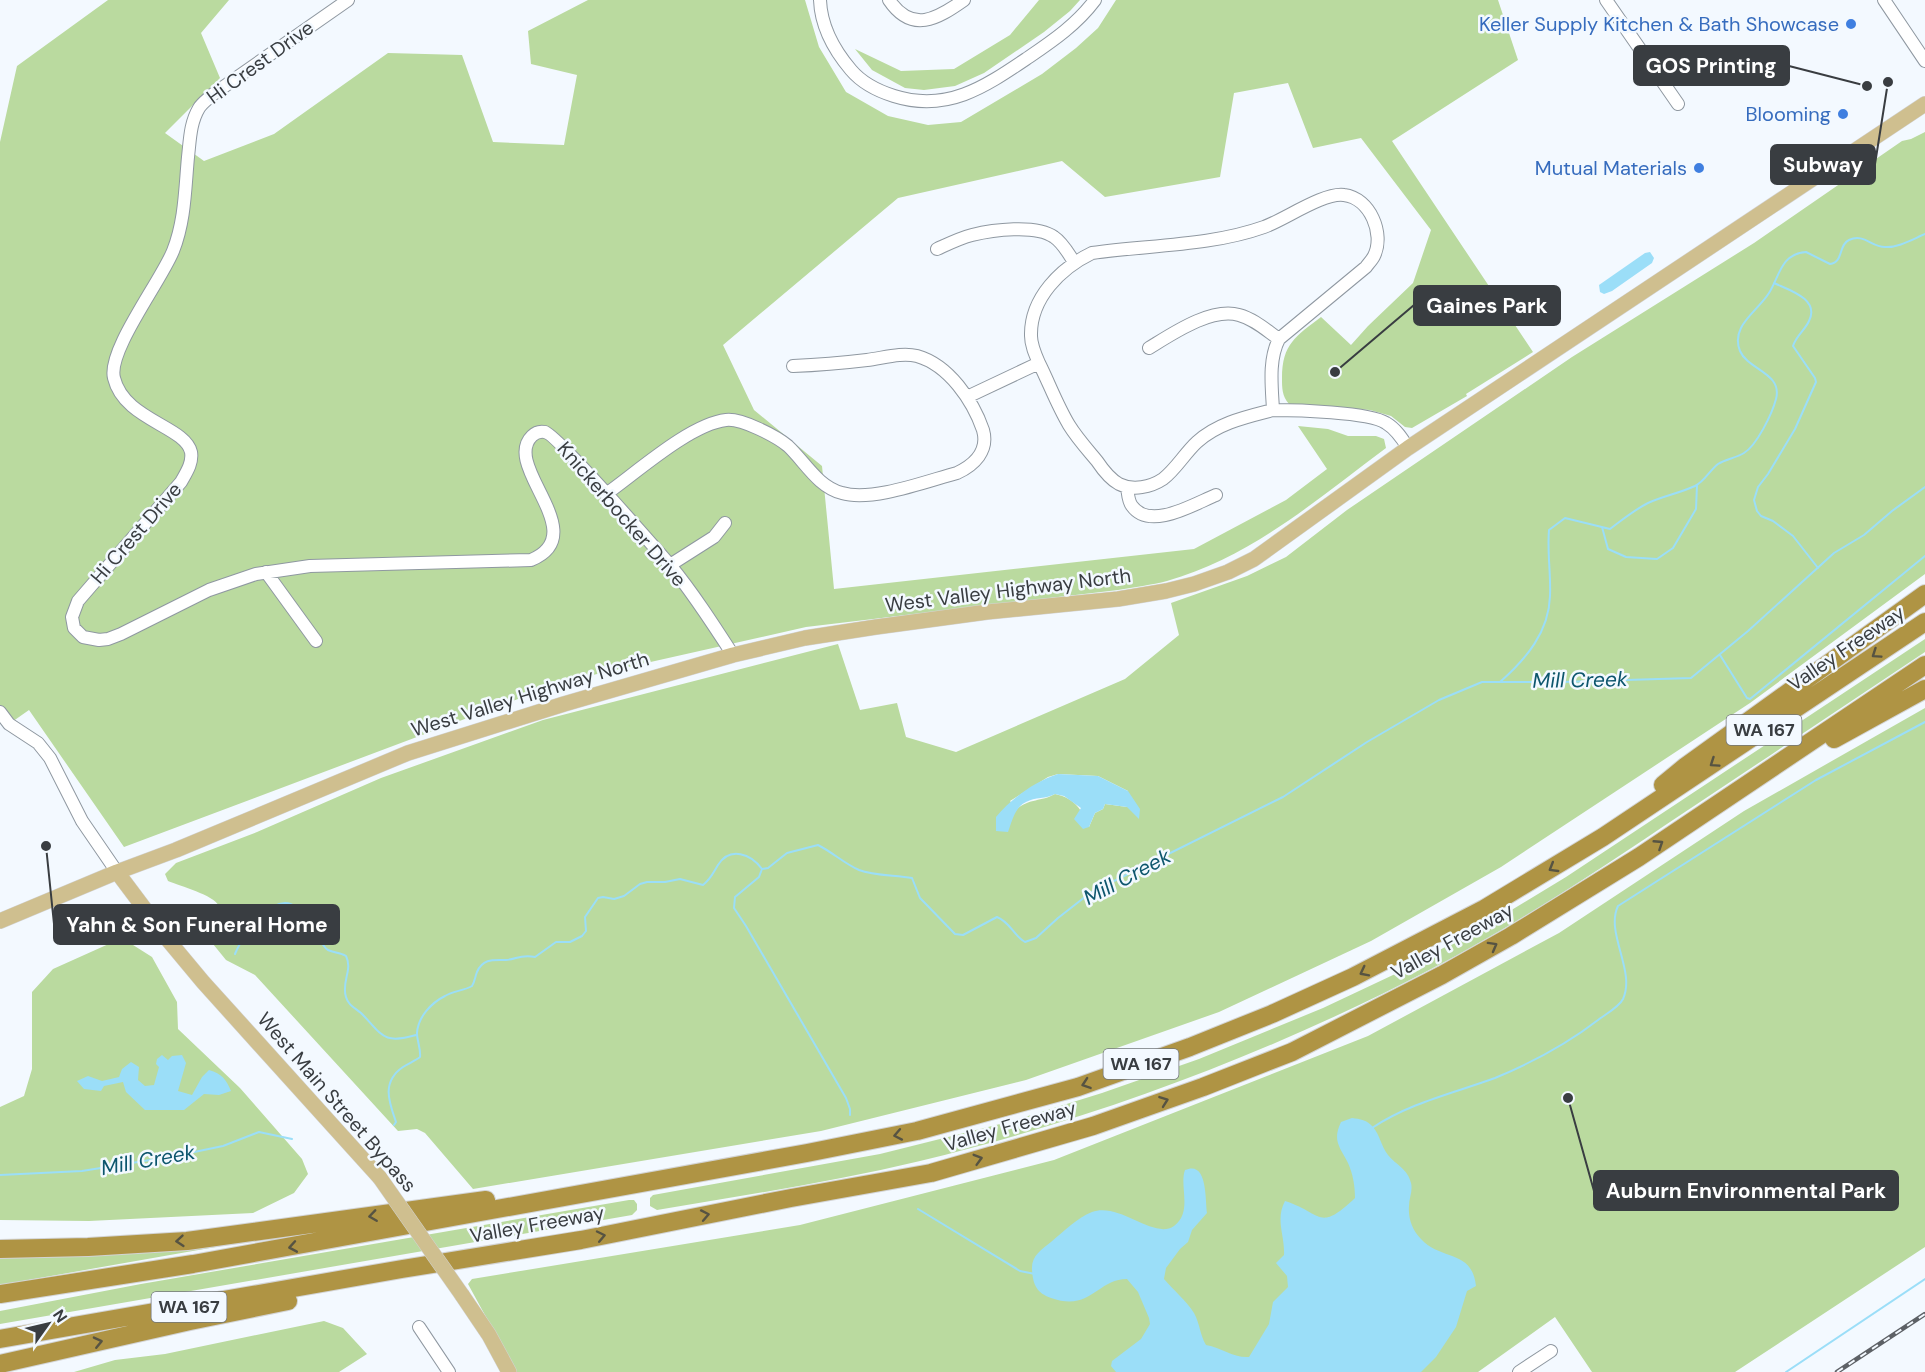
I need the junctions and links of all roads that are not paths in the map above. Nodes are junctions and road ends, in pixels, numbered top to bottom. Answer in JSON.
{"nodes":[{"id":1,"x":348,"y":0,"type":"edge"},
{"id":2,"x":820,"y":0,"type":"edge"},
{"id":3,"x":889,"y":0,"type":"edge"},
{"id":4,"x":964,"y":0,"type":"edge"},
{"id":5,"x":1095,"y":0,"type":"edge"},
{"id":6,"x":1606,"y":0,"type":"edge"},
{"id":7,"x":1884,"y":0,"type":"edge"},
{"id":8,"x":1925,"y":61,"type":"edge"},
{"id":9,"x":1678,"y":104,"type":"dead end"},
{"id":10,"x":1925,"y":105,"type":"edge"},
{"id":11,"x":937,"y":249,"type":"dead end"},
{"id":12,"x":1074,"y":262,"type":"junction"},
{"id":13,"x":1279,"y":339,"type":"junction"},
{"id":14,"x":1149,"y":348,"type":"dead end"},
{"id":15,"x":1039,"y":363,"type":"junction"},
{"id":16,"x":793,"y":366,"type":"dead end"},
{"id":17,"x":967,"y":396,"type":"junction"},
{"id":18,"x":1273,"y":410,"type":"junction"},
{"id":19,"x":1408,"y":448,"type":"junction"},
{"id":20,"x":1127,"y":487,"type":"junction"},
{"id":21,"x":606,"y":495,"type":"junction"},
{"id":22,"x":1216,"y":495,"type":"dead end"},
{"id":23,"x":725,"y":523,"type":"dead end"},
{"id":24,"x":547,"y":553,"type":"joint"},
{"id":25,"x":669,"y":565,"type":"junction"},
{"id":26,"x":266,"y":572,"type":"junction"},
{"id":27,"x":1925,"y":594,"type":"edge"},
{"id":28,"x":1925,"y":622,"type":"edge"},
{"id":29,"x":316,"y":642,"type":"dead end"},
{"id":30,"x":733,"y":655,"type":"junction"},
{"id":31,"x":1925,"y":665,"type":"edge"},
{"id":32,"x":1925,"y":689,"type":"edge"},
{"id":33,"x":0,"y":712,"type":"edge"},
{"id":34,"x":1732,"y":795,"type":"junction"},
{"id":35,"x":1603,"y":837,"type":"junction"},
{"id":36,"x":117,"y":872,"type":"junction"},
{"id":37,"x":0,"y":921,"type":"edge"},
{"id":38,"x":640,"y":1183,"type":"junction"},
{"id":39,"x":565,"y":1243,"type":"junction"},
{"id":40,"x":0,"y":1249,"type":"edge"},
{"id":41,"x":193,"y":1264,"type":"junction"},
{"id":42,"x":0,"y":1294,"type":"edge"},
{"id":43,"x":0,"y":1305,"type":"edge"},
{"id":44,"x":419,"y":1327,"type":"dead end"},
{"id":45,"x":30,"y":1334,"type":"junction"},
{"id":46,"x":0,"y":1339,"type":"edge"},
{"id":47,"x":0,"y":1346,"type":"edge"},
{"id":48,"x":1551,"y":1351,"type":"dead end"},
{"id":49,"x":0,"y":1364,"type":"edge"},
{"id":50,"x":449,"y":1372,"type":"edge"},
{"id":51,"x":508,"y":1372,"type":"edge"},
{"id":52,"x":1519,"y":1372,"type":"edge"}],
"edges":[{"from":1,"to":26,"type":"street","name":"Hi Crest Drive"},
{"from":2,"to":5,"type":"street"},
{"from":3,"to":4,"type":"street"},
{"from":6,"to":9,"type":"street"},
{"from":7,"to":8,"type":"street"},
{"from":10,"to":19,"type":"main road","name":"West Valley Highway North"},
{"from":11,"to":12,"type":"street"},
{"from":12,"to":13,"type":"street"},
{"from":12,"to":15,"type":"street"},
{"from":13,"to":14,"type":"street"},
{"from":13,"to":18,"type":"street"},
{"from":15,"to":17,"type":"street"},
{"from":15,"to":20,"type":"street"},
{"from":16,"to":17,"type":"street"},
{"from":17,"to":21,"type":"street"},
{"from":18,"to":19,"type":"street"},
{"from":18,"to":20,"type":"street"},
{"from":19,"to":30,"type":"main road","name":"West Valley Highway North"},
{"from":20,"to":22,"type":"street"},
{"from":21,"to":24,"type":"street","name":"Knickerbocker Drive"},
{"from":21,"to":25,"type":"street","name":"Knickerbocker Drive"},
{"from":23,"to":25,"type":"street"},
{"from":24,"to":26,"type":"street","name":"Hi Crest Drive"},
{"from":25,"to":30,"type":"street","name":"Knickerbocker Drive"},
{"from":26,"to":29,"type":"street"},
{"from":27,"to":35,"type":"highway"},
{"from":28,"to":35,"type":"highway","name":"Valley Freeway","number":"WA 167","one_way":true},
{"from":30,"to":36,"type":"main road","name":"West Valley Highway North"},
{"from":31,"to":34,"type":"highway","name":"Valley Freeway","number":"WA 167"},
{"from":32,"to":34,"type":"highway"},
{"from":33,"to":36,"type":"street"},
{"from":39,"to":34,"type":"highway","name":"Valley Freeway","number":"WA 167","one_way":true},
{"from":35,"to":38,"type":"highway","name":"Valley Freeway","number":"WA 167","one_way":true},
{"from":36,"to":37,"type":"main road","name":"West Valley Highway North"},
{"from":36,"to":51,"type":"main road","name":"West Main Street Bypass","bridge":true},
{"from":38,"to":40,"type":"highway","one_way":true},
{"from":38,"to":41,"type":"highway","name":"Valley Freeway","number":"WA 167","one_way":true},
{"from":39,"to":45,"type":"highway","name":"Valley Freeway","number":"WA 167"},
{"from":49,"to":39,"type":"highway","one_way":true},
{"from":41,"to":42,"type":"highway","name":"Valley Freeway","number":"WA 167"},
{"from":41,"to":43,"type":"highway","number":"WA 167"},
{"from":44,"to":50,"type":"street"},
{"from":45,"to":46,"type":"highway","name":"Valley Freeway","number":"WA 167"},
{"from":45,"to":47,"type":"highway"},
{"from":48,"to":52,"type":"street"}]}
